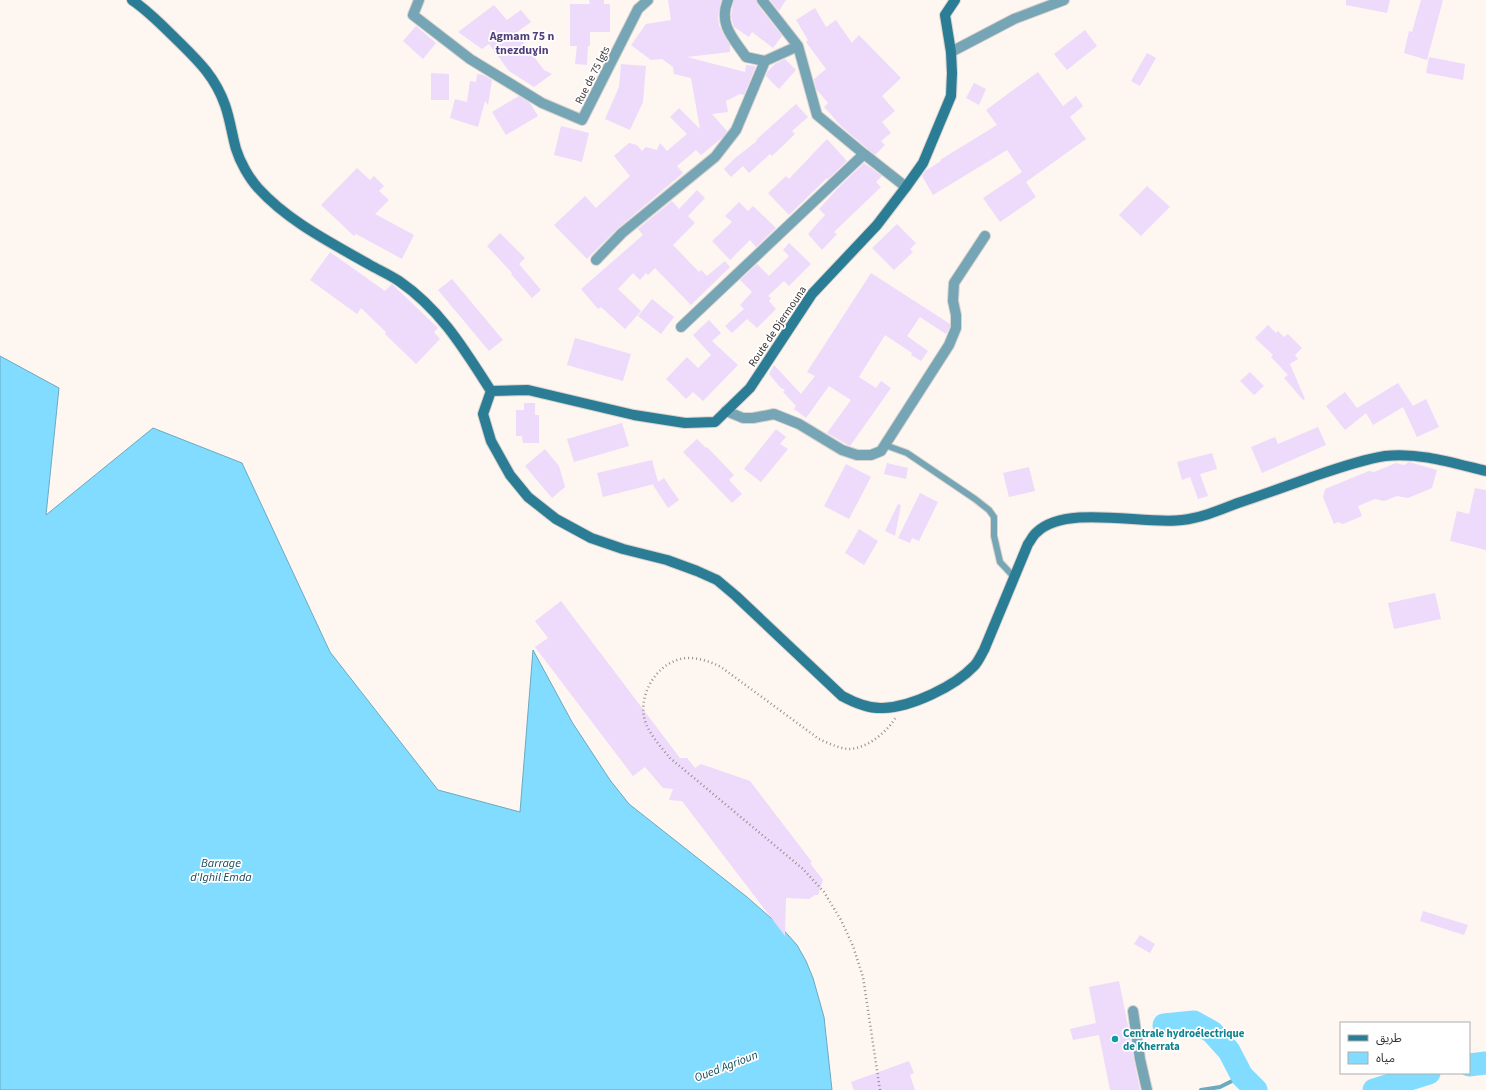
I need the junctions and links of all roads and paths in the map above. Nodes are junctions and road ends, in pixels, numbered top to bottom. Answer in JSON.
{"nodes":[{"id":1,"x":132,"y":0,"type":"edge"},
{"id":2,"x":419,"y":0,"type":"edge"},
{"id":3,"x":648,"y":0,"type":"edge"},
{"id":4,"x":728,"y":0,"type":"edge"},
{"id":5,"x":762,"y":0,"type":"edge"},
{"id":6,"x":955,"y":0,"type":"edge"},
{"id":7,"x":1064,"y":0,"type":"edge"},
{"id":8,"x":798,"y":46,"type":"junction"},
{"id":9,"x":951,"y":52,"type":"junction"},
{"id":10,"x":765,"y":61,"type":"junction"},
{"id":11,"x":864,"y":154,"type":"junction"},
{"id":12,"x":906,"y":187,"type":"junction"},
{"id":13,"x":985,"y":236,"type":"dead end"},
{"id":14,"x":596,"y":260,"type":"dead end"},
{"id":15,"x":681,"y":327,"type":"dead end"},
{"id":16,"x":491,"y":392,"type":"junction"},
{"id":17,"x":726,"y":411,"type":"junction"},
{"id":18,"x":885,"y":445,"type":"junction"},
{"id":19,"x":1486,"y":471,"type":"edge"},
{"id":20,"x":1014,"y":577,"type":"junction"},
{"id":21,"x":903,"y":705,"type":"junction"},
{"id":22,"x":1133,"y":1011,"type":"dead end"},
{"id":23,"x":880,"y":1090,"type":"edge"},
{"id":24,"x":1147,"y":1090,"type":"edge"}],
"edges":[{"from":1,"to":16,"type":"main road"},
{"from":2,"to":3,"type":"street","name":"Rue de 75 lgts"},
{"from":4,"to":10,"type":"street"},
{"from":5,"to":8,"type":"street"},
{"from":6,"to":9,"type":"main road","name":"Route de Djermouna"},
{"from":7,"to":9,"type":"street"},
{"from":8,"to":10,"type":"street"},
{"from":8,"to":11,"type":"street"},
{"from":9,"to":12,"type":"main road","name":"Route de Djermouna"},
{"from":10,"to":14,"type":"street"},
{"from":11,"to":12,"type":"street"},
{"from":11,"to":15,"type":"street"},
{"from":12,"to":17,"type":"main road","name":"Route de Djermouna"},
{"from":13,"to":18,"type":"street"},
{"from":16,"to":17,"type":"main road","name":"Route de Djermouna"},
{"from":16,"to":21,"type":"main road"},
{"from":17,"to":18,"type":"street"},
{"from":18,"to":20,"type":"lane"},
{"from":19,"to":20,"type":"main road"},
{"from":20,"to":21,"type":"main road"},
{"from":21,"to":23,"type":"path"},
{"from":22,"to":24,"type":"street"}]}
